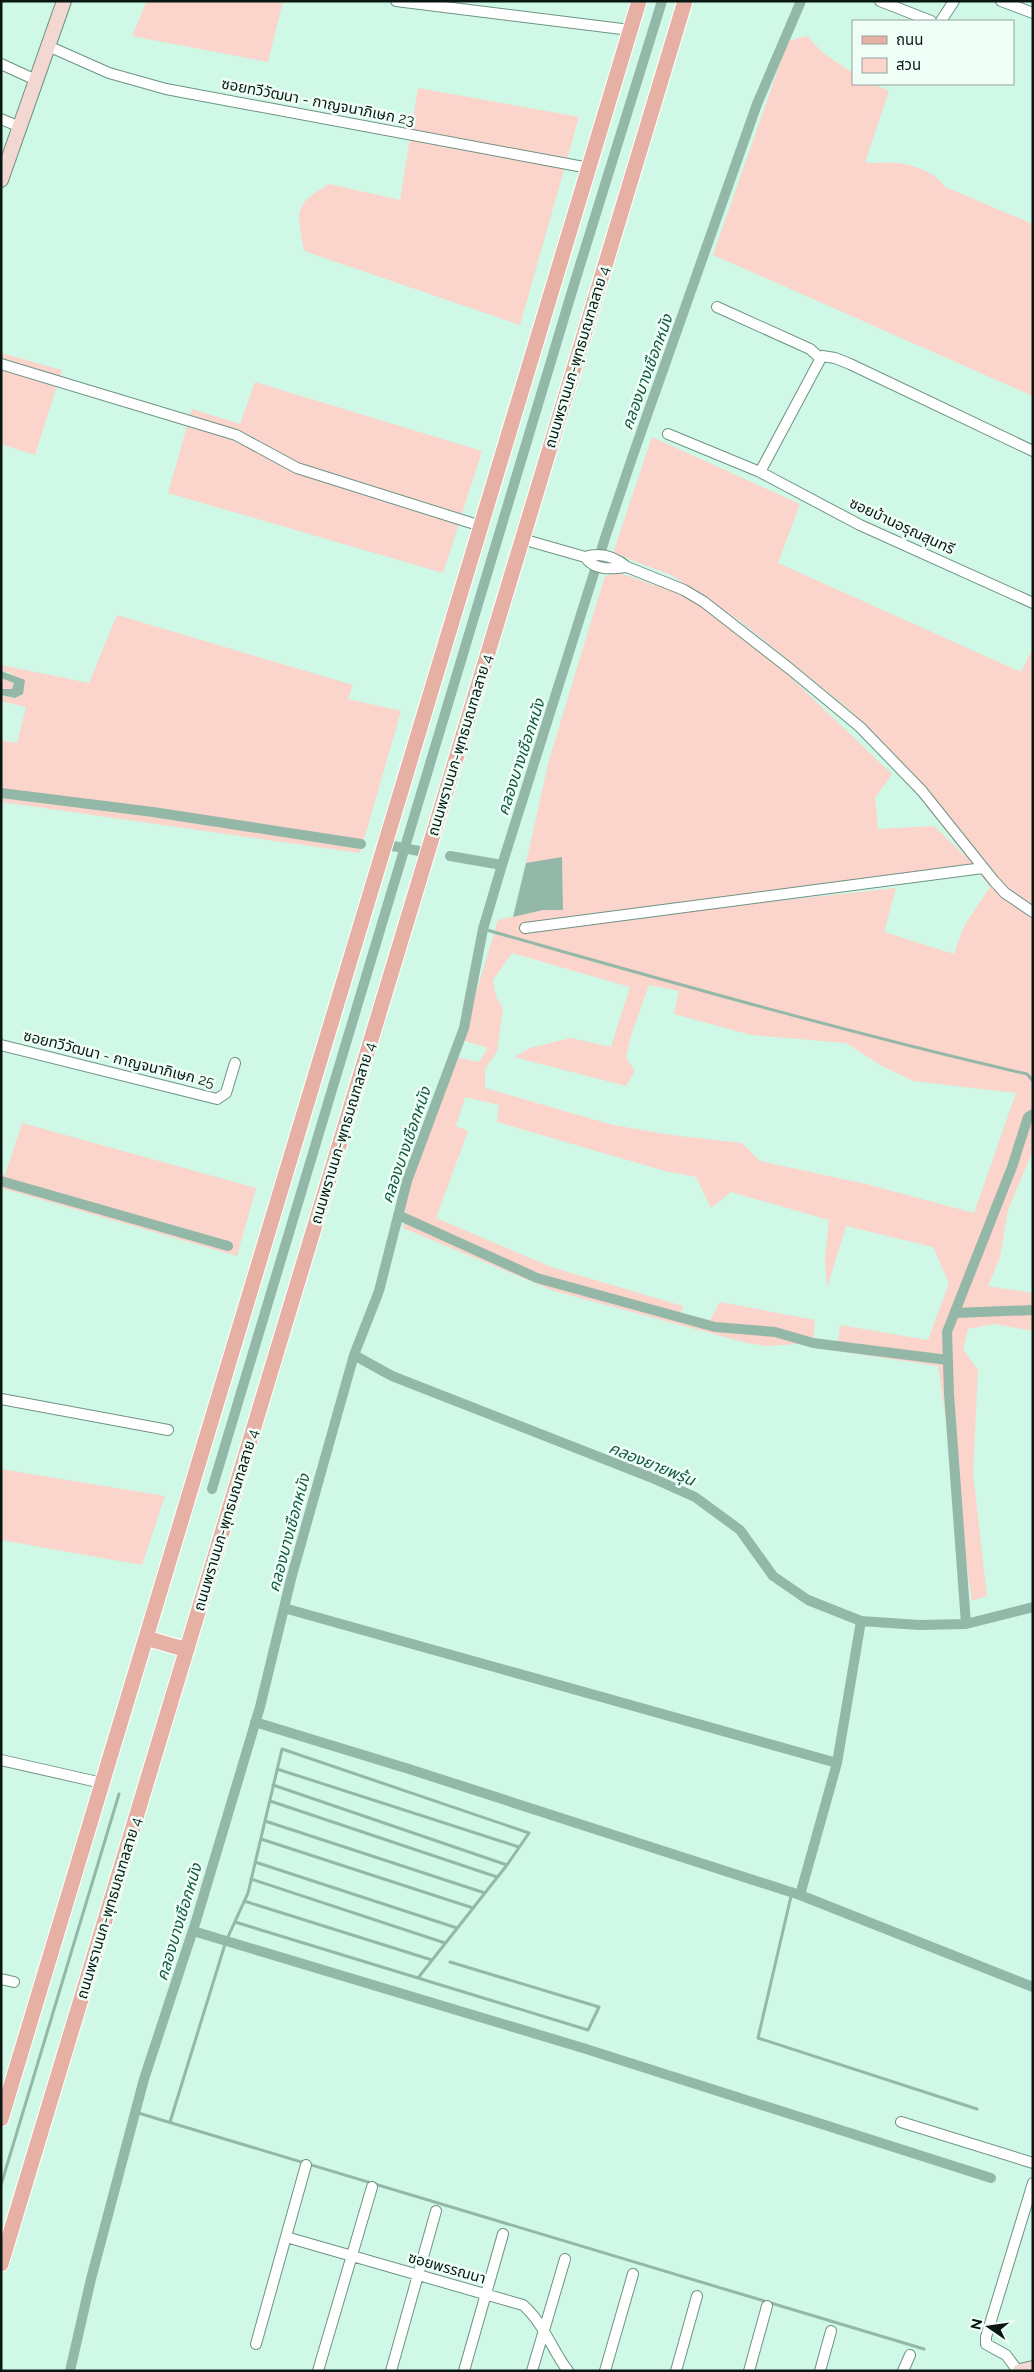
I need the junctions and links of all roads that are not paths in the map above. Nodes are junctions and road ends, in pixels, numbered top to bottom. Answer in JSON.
{"nodes":[{"id":1,"x":64,"y":1,"type":"edge"},
{"id":2,"x":396,"y":1,"type":"edge"},
{"id":3,"x":639,"y":1,"type":"edge"},
{"id":4,"x":685,"y":1,"type":"edge"},
{"id":5,"x":880,"y":1,"type":"edge"},
{"id":6,"x":954,"y":1,"type":"edge"},
{"id":7,"x":1001,"y":1,"type":"edge"},
{"id":8,"x":1033,"y":13,"type":"edge"},
{"id":9,"x":928,"y":20,"type":"edge"},
{"id":10,"x":942,"y":20,"type":"edge"},
{"id":11,"x":630,"y":30,"type":"junction"},
{"id":12,"x":48,"y":46,"type":"junction"},
{"id":13,"x":1,"y":64,"type":"edge"},
{"id":14,"x":36,"y":80,"type":"junction"},
{"id":15,"x":1,"y":119,"type":"edge"},
{"id":16,"x":20,"y":127,"type":"junction"},
{"id":17,"x":6,"y":154,"type":"edge"},
{"id":18,"x":589,"y":168,"type":"junction"},
{"id":19,"x":1,"y":180,"type":"edge"},
{"id":20,"x":717,"y":307,"type":"dead end"},
{"id":21,"x":820,"y":358,"type":"junction"},
{"id":22,"x":1,"y":364,"type":"edge"},
{"id":23,"x":668,"y":434,"type":"dead end"},
{"id":24,"x":1033,"y":451,"type":"edge"},
{"id":25,"x":760,"y":472,"type":"junction"},
{"id":26,"x":481,"y":526,"type":"junction"},
{"id":27,"x":522,"y":539,"type":"junction"},
{"id":28,"x":1033,"y":604,"type":"edge"},
{"id":29,"x":983,"y":868,"type":"junction"},
{"id":30,"x":1033,"y":912,"type":"edge"},
{"id":31,"x":525,"y":928,"type":"dead end"},
{"id":32,"x":1,"y":1045,"type":"edge"},
{"id":33,"x":234,"y":1063,"type":"dead end"},
{"id":34,"x":1,"y":1399,"type":"edge"},
{"id":35,"x":168,"y":1430,"type":"dead end"},
{"id":36,"x":146,"y":1638,"type":"junction"},
{"id":37,"x":187,"y":1650,"type":"junction"},
{"id":38,"x":1,"y":1760,"type":"edge"},
{"id":39,"x":102,"y":1783,"type":"junction"},
{"id":40,"x":1,"y":1979,"type":"edge"},
{"id":41,"x":14,"y":1982,"type":"dead end"},
{"id":42,"x":1,"y":2120,"type":"edge"},
{"id":43,"x":901,"y":2122,"type":"dead end"},
{"id":44,"x":1033,"y":2162,"type":"edge"},
{"id":45,"x":306,"y":2166,"type":"dead end"},
{"id":46,"x":1033,"y":2183,"type":"edge"},
{"id":47,"x":372,"y":2187,"type":"dead end"},
{"id":48,"x":436,"y":2211,"type":"dead end"},
{"id":49,"x":503,"y":2234,"type":"dead end"},
{"id":50,"x":286,"y":2237,"type":"junction"},
{"id":51,"x":352,"y":2256,"type":"junction"},
{"id":52,"x":565,"y":2259,"type":"dead end"},
{"id":53,"x":1,"y":2264,"type":"edge"},
{"id":54,"x":633,"y":2274,"type":"dead end"},
{"id":55,"x":418,"y":2276,"type":"junction"},
{"id":56,"x":485,"y":2294,"type":"junction"},
{"id":57,"x":698,"y":2296,"type":"dead end"},
{"id":58,"x":767,"y":2306,"type":"dead end"},
{"id":59,"x":543,"y":2331,"type":"junction"},
{"id":60,"x":831,"y":2331,"type":"dead end"},
{"id":61,"x":256,"y":2344,"type":"dead end"},
{"id":62,"x":910,"y":2355,"type":"dead end"},
{"id":63,"x":1033,"y":2368,"type":"edge"},
{"id":64,"x":318,"y":2371,"type":"edge"},
{"id":65,"x":391,"y":2371,"type":"edge"},
{"id":66,"x":464,"y":2371,"type":"edge"},
{"id":67,"x":532,"y":2371,"type":"edge"},
{"id":68,"x":568,"y":2371,"type":"edge"},
{"id":69,"x":605,"y":2371,"type":"edge"},
{"id":70,"x":676,"y":2371,"type":"edge"},
{"id":71,"x":749,"y":2371,"type":"edge"},
{"id":72,"x":820,"y":2371,"type":"edge"},
{"id":73,"x":903,"y":2371,"type":"edge"},
{"id":74,"x":1019,"y":2371,"type":"edge"}],
"edges":[{"from":1,"to":12,"type":"street"},
{"from":2,"to":11,"type":"street"},
{"from":3,"to":11,"type":"main road"},
{"from":4,"to":27,"type":"main road","name":"ถนนพรานนก-พุทธมณฑลสาย 4"},
{"from":5,"to":9,"type":"street"},
{"from":6,"to":10,"type":"street"},
{"from":7,"to":8,"type":"street"},
{"from":11,"to":18,"type":"main road"},
{"from":12,"to":14,"type":"street"},
{"from":12,"to":18,"type":"street","name":"ซอยทวีวัฒนา - กาญจนาภิเษก 23"},
{"from":13,"to":14,"type":"street"},
{"from":14,"to":16,"type":"street"},
{"from":15,"to":16,"type":"street"},
{"from":16,"to":17,"type":"street"},
{"from":17,"to":19,"type":"street"},
{"from":18,"to":26,"type":"main road"},
{"from":20,"to":21,"type":"street"},
{"from":21,"to":24,"type":"street"},
{"from":21,"to":25,"type":"street"},
{"from":22,"to":26,"type":"street"},
{"from":23,"to":25,"type":"street","name":"ซอยบ้านอรุณสุนทรี"},
{"from":25,"to":28,"type":"street","name":"ซอยบ้านอรุณสุนทรี"},
{"from":26,"to":36,"type":"main road"},
{"from":27,"to":29,"type":"street"},
{"from":27,"to":37,"type":"main road","name":"ถนนพรานนก-พุทธมณฑลสาย 4"},
{"from":29,"to":30,"type":"street"},
{"from":29,"to":31,"type":"street"},
{"from":32,"to":33,"type":"street","name":"ซอยทวีวัฒนา - กาญจนาภิเษก 25"},
{"from":34,"to":35,"type":"street"},
{"from":36,"to":37,"type":"main road"},
{"from":36,"to":39,"type":"main road"},
{"from":37,"to":53,"type":"main road","name":"ถนนพรานนก-พุทธมณฑลสาย 4"},
{"from":38,"to":39,"type":"street"},
{"from":39,"to":42,"type":"main road"},
{"from":40,"to":41,"type":"street"},
{"from":43,"to":44,"type":"street"},
{"from":45,"to":50,"type":"street"},
{"from":46,"to":74,"type":"street"},
{"from":47,"to":51,"type":"street"},
{"from":48,"to":55,"type":"street"},
{"from":49,"to":56,"type":"street"},
{"from":50,"to":51,"type":"street","name":"ซอยพรรณนา"},
{"from":50,"to":61,"type":"street"},
{"from":51,"to":55,"type":"street","name":"ซอยพรรณนา"},
{"from":51,"to":64,"type":"street"},
{"from":52,"to":59,"type":"street"},
{"from":54,"to":69,"type":"street"},
{"from":55,"to":56,"type":"street","name":"ซอยพรรณนา"},
{"from":55,"to":65,"type":"street"},
{"from":56,"to":59,"type":"street","name":"ซอยพรรณนา"},
{"from":56,"to":66,"type":"street"},
{"from":57,"to":70,"type":"street"},
{"from":58,"to":71,"type":"street"},
{"from":59,"to":67,"type":"street"},
{"from":59,"to":68,"type":"street","name":"ซอยพรรณนา"},
{"from":60,"to":72,"type":"street"},
{"from":62,"to":73,"type":"street"},
{"from":63,"to":74,"type":"street"}]}
